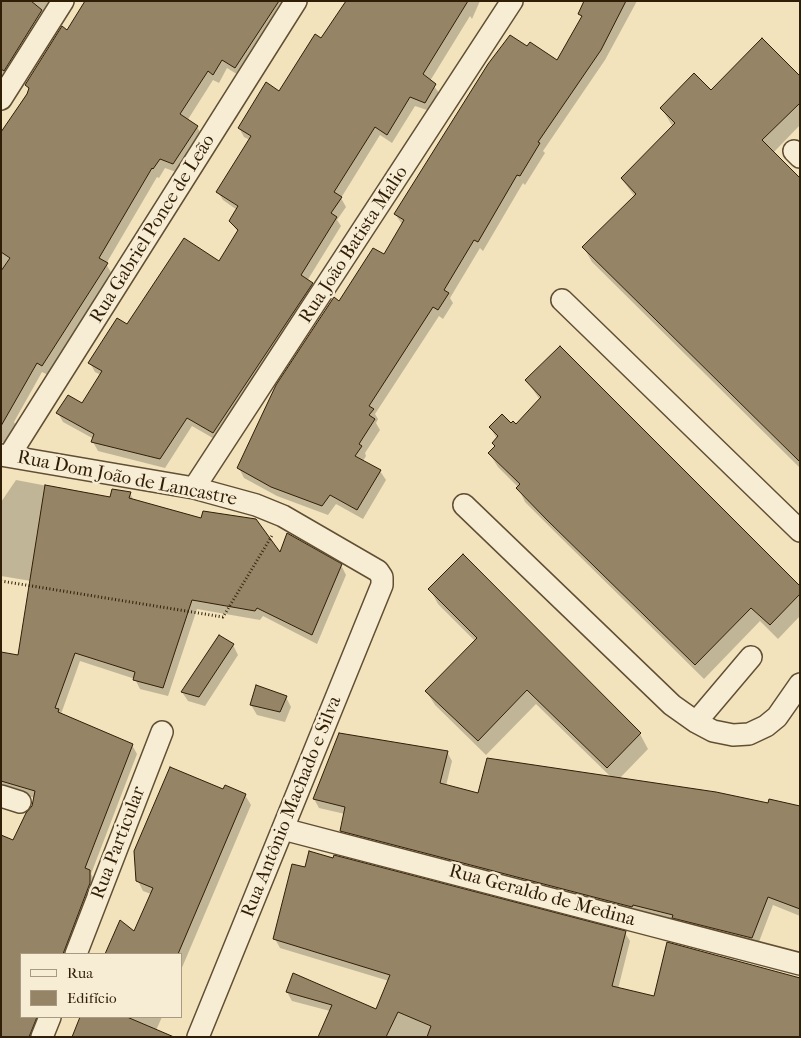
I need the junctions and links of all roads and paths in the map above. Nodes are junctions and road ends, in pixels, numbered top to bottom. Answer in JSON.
{"nodes":[{"id":1,"x":63,"y":1,"type":"edge"},
{"id":2,"x":296,"y":1,"type":"edge"},
{"id":3,"x":512,"y":1,"type":"edge"},
{"id":4,"x":1,"y":99,"type":"edge"},
{"id":5,"x":562,"y":300,"type":"dead end"},
{"id":6,"x":5,"y":456,"type":"edge"},
{"id":7,"x":194,"y":488,"type":"junction"},
{"id":8,"x":464,"y":505,"type":"dead end"},
{"id":9,"x":283,"y":516,"type":"junction"},
{"id":10,"x":800,"y":531,"type":"edge"},
{"id":11,"x":382,"y":577,"type":"joint"},
{"id":12,"x":1,"y":581,"type":"edge"},
{"id":13,"x":751,"y":657,"type":"dead end"},
{"id":14,"x":800,"y":684,"type":"edge"},
{"id":15,"x":696,"y":722,"type":"junction"},
{"id":16,"x":162,"y":732,"type":"dead end"},
{"id":17,"x":283,"y":829,"type":"junction"},
{"id":18,"x":76,"y":953,"type":"edge"},
{"id":19,"x":800,"y":964,"type":"edge"},
{"id":20,"x":50,"y":1018,"type":"edge"},
{"id":21,"x":42,"y":1037,"type":"edge"},
{"id":22,"x":198,"y":1037,"type":"edge"}],
"edges":[{"from":1,"to":4,"type":"street"},
{"from":2,"to":6,"type":"street","name":"Rua Gabriel Ponce de Leão"},
{"from":3,"to":7,"type":"street","name":"Rua João Batista Malio"},
{"from":5,"to":10,"type":"street"},
{"from":6,"to":7,"type":"street","name":"Rua Dom João de Lancastre"},
{"from":7,"to":9,"type":"street","name":"Rua Dom João de Lancastre"},
{"from":8,"to":15,"type":"street"},
{"from":9,"to":11,"type":"street","name":"Rua Dom João de Lancastre"},
{"from":9,"to":12,"type":"path"},
{"from":11,"to":17,"type":"street","name":"Rua Antônio Machado e Silva"},
{"from":13,"to":15,"type":"street"},
{"from":14,"to":15,"type":"street"},
{"from":16,"to":18,"type":"street","name":"Rua Particular"},
{"from":17,"to":19,"type":"street","name":"Rua Geraldo de Medina"},
{"from":17,"to":22,"type":"street","name":"Rua Antônio Machado e Silva"},
{"from":20,"to":21,"type":"street"}]}
